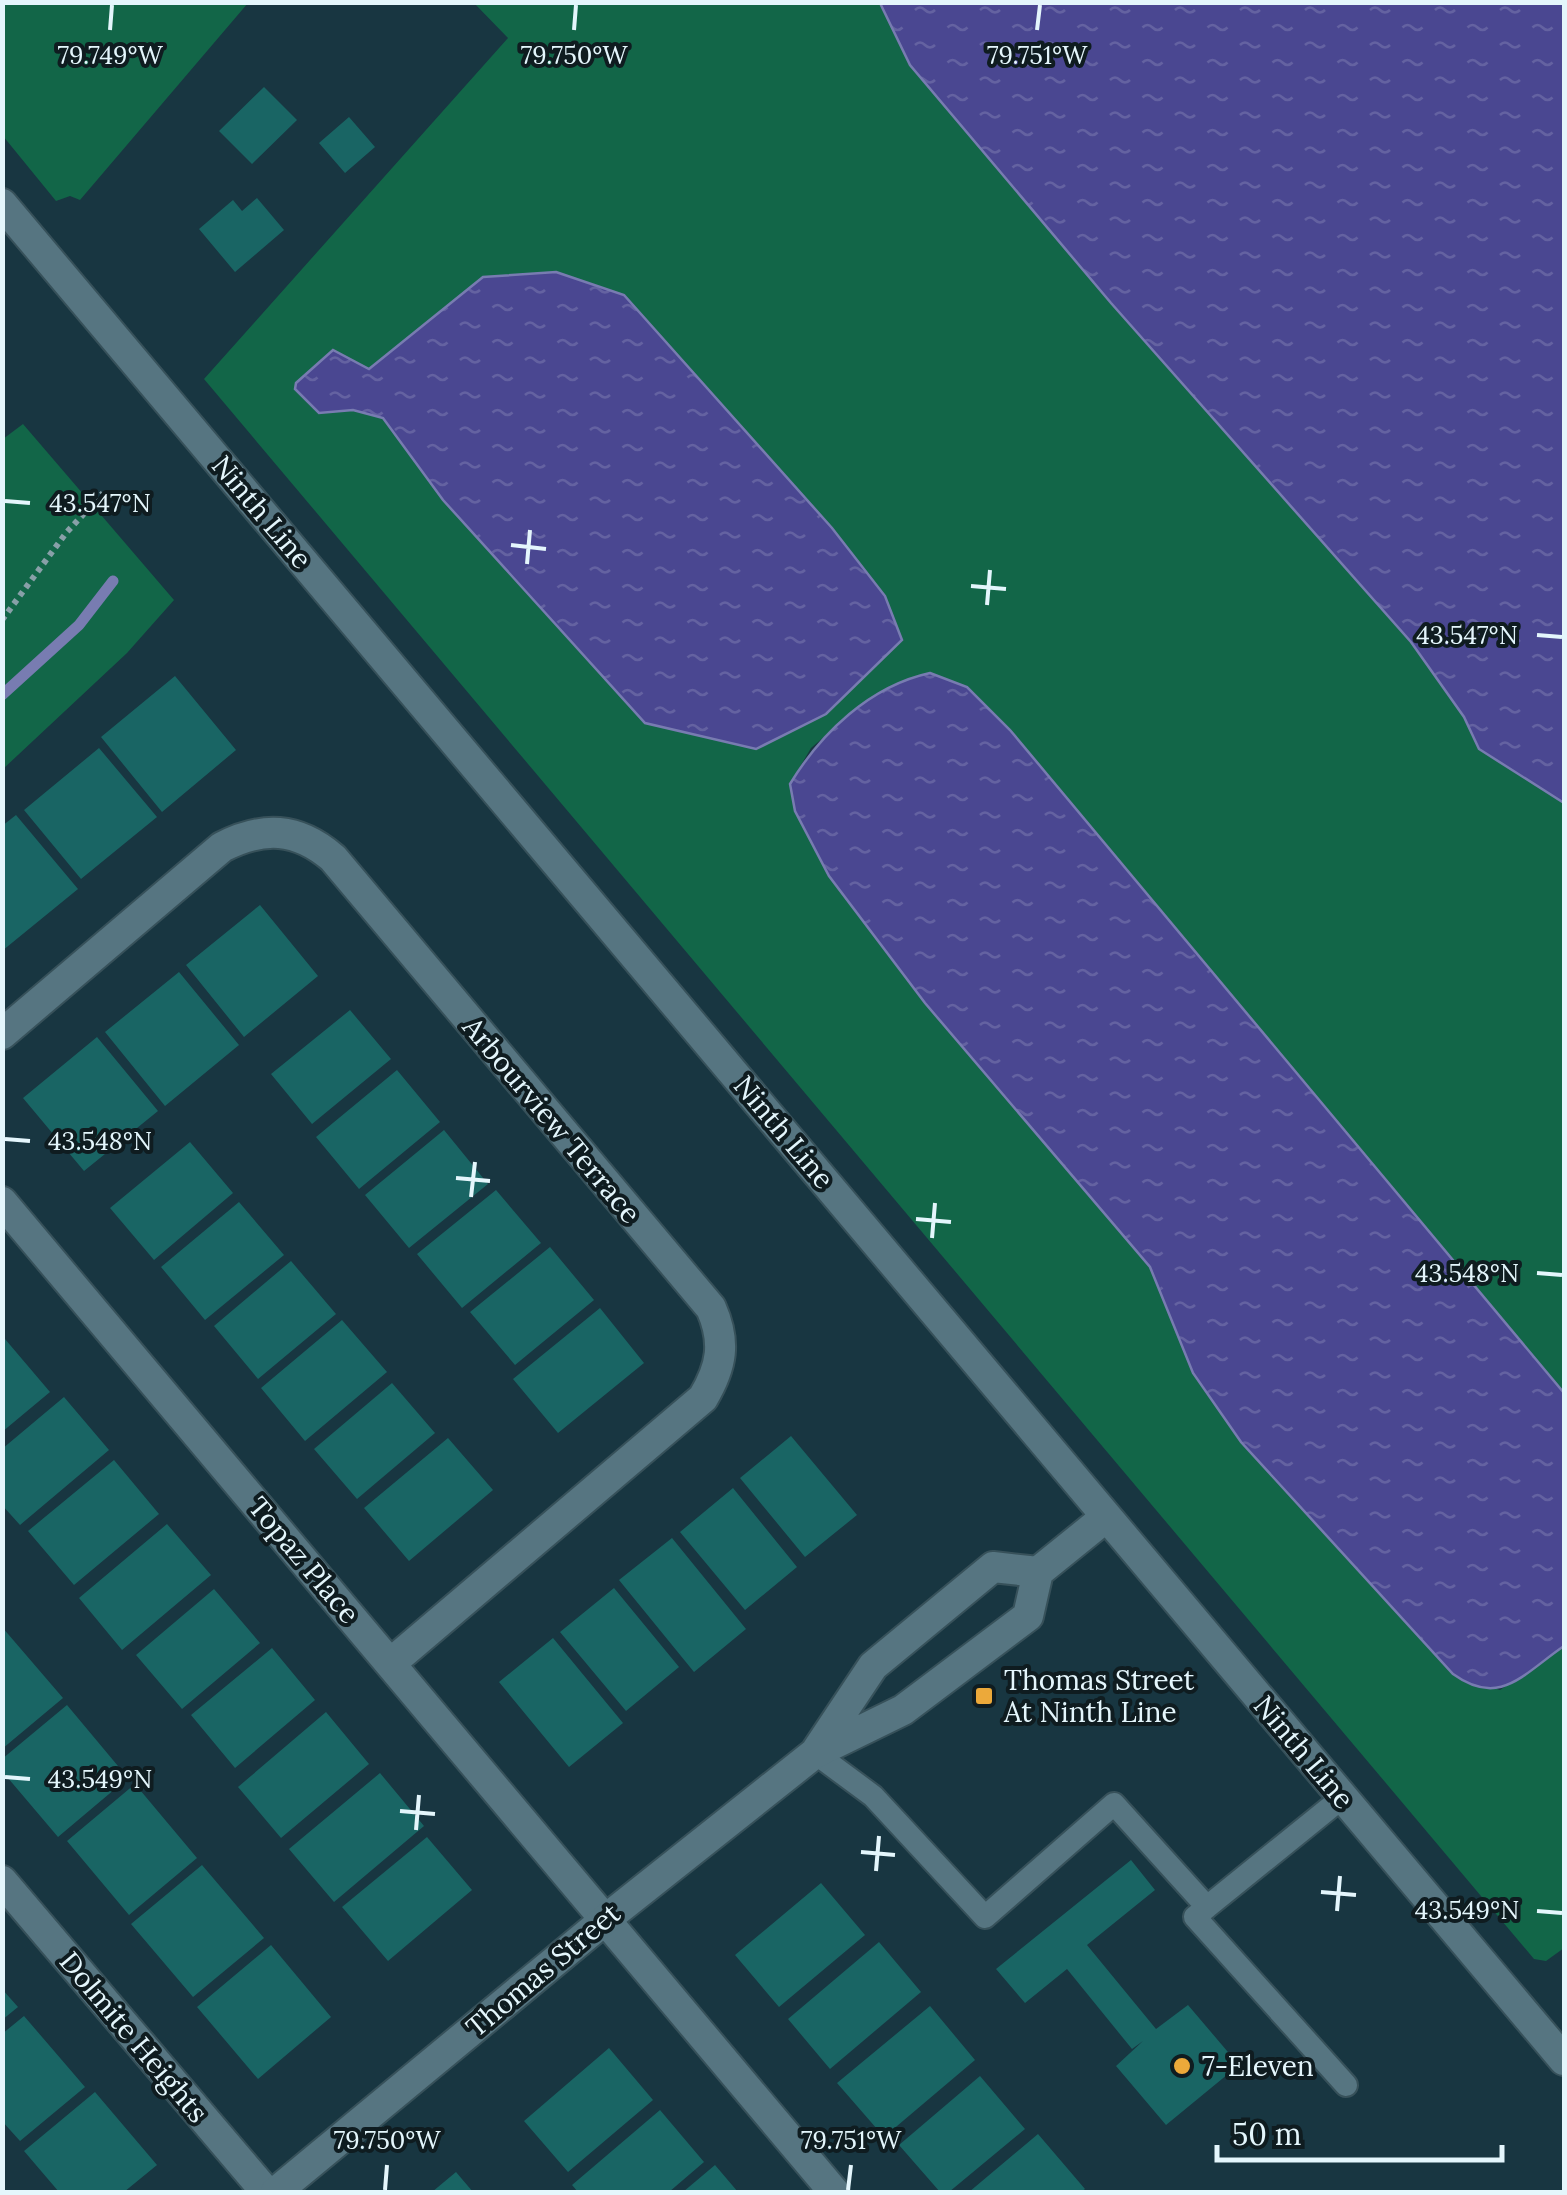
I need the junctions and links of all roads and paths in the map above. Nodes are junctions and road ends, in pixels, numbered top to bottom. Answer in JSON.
{"nodes":[{"id":1,"x":2,"y":204,"type":"edge"},
{"id":2,"x":102,"y":493,"type":"dead end"},
{"id":3,"x":2,"y":620,"type":"edge"},
{"id":4,"x":2,"y":1034,"type":"edge"},
{"id":5,"x":2,"y":1202,"type":"edge"},
{"id":6,"x":1106,"y":1517,"type":"junction"},
{"id":7,"x":1038,"y":1572,"type":"junction"},
{"id":8,"x":391,"y":1662,"type":"junction"},
{"id":9,"x":815,"y":1753,"type":"junction"},
{"id":10,"x":1342,"y":1798,"type":"junction"},
{"id":11,"x":2,"y":1880,"type":"edge"},
{"id":12,"x":1207,"y":1907,"type":"junction"},
{"id":13,"x":606,"y":1918,"type":"junction"},
{"id":14,"x":1564,"y":2060,"type":"edge"},
{"id":15,"x":1346,"y":2085,"type":"dead end"},
{"id":16,"x":266,"y":2192,"type":"edge"},
{"id":17,"x":276,"y":2192,"type":"edge"},
{"id":18,"x":834,"y":2192,"type":"edge"}],
"edges":[{"from":1,"to":6,"type":"street","name":"Ninth Line"},
{"from":2,"to":3,"type":"path"},
{"from":4,"to":8,"type":"street","name":"Arbourview Terrace"},
{"from":5,"to":8,"type":"street","name":"Topaz Place"},
{"from":6,"to":7,"type":"street"},
{"from":6,"to":10,"type":"street","name":"Ninth Line"},
{"from":7,"to":9,"type":"street","name":"Thomas Street"},
{"from":7,"to":9,"type":"street","name":"Thomas Street"},
{"from":8,"to":13,"type":"street","name":"Topaz Place"},
{"from":9,"to":12,"type":"lane"},
{"from":9,"to":13,"type":"street","name":"Thomas Street"},
{"from":10,"to":12,"type":"lane"},
{"from":10,"to":14,"type":"street","name":"Ninth Line"},
{"from":11,"to":16,"type":"street","name":"Dolmite Heights"},
{"from":12,"to":15,"type":"lane"},
{"from":13,"to":17,"type":"street","name":"Thomas Street"},
{"from":13,"to":18,"type":"street","name":"Topaz Place"}]}
